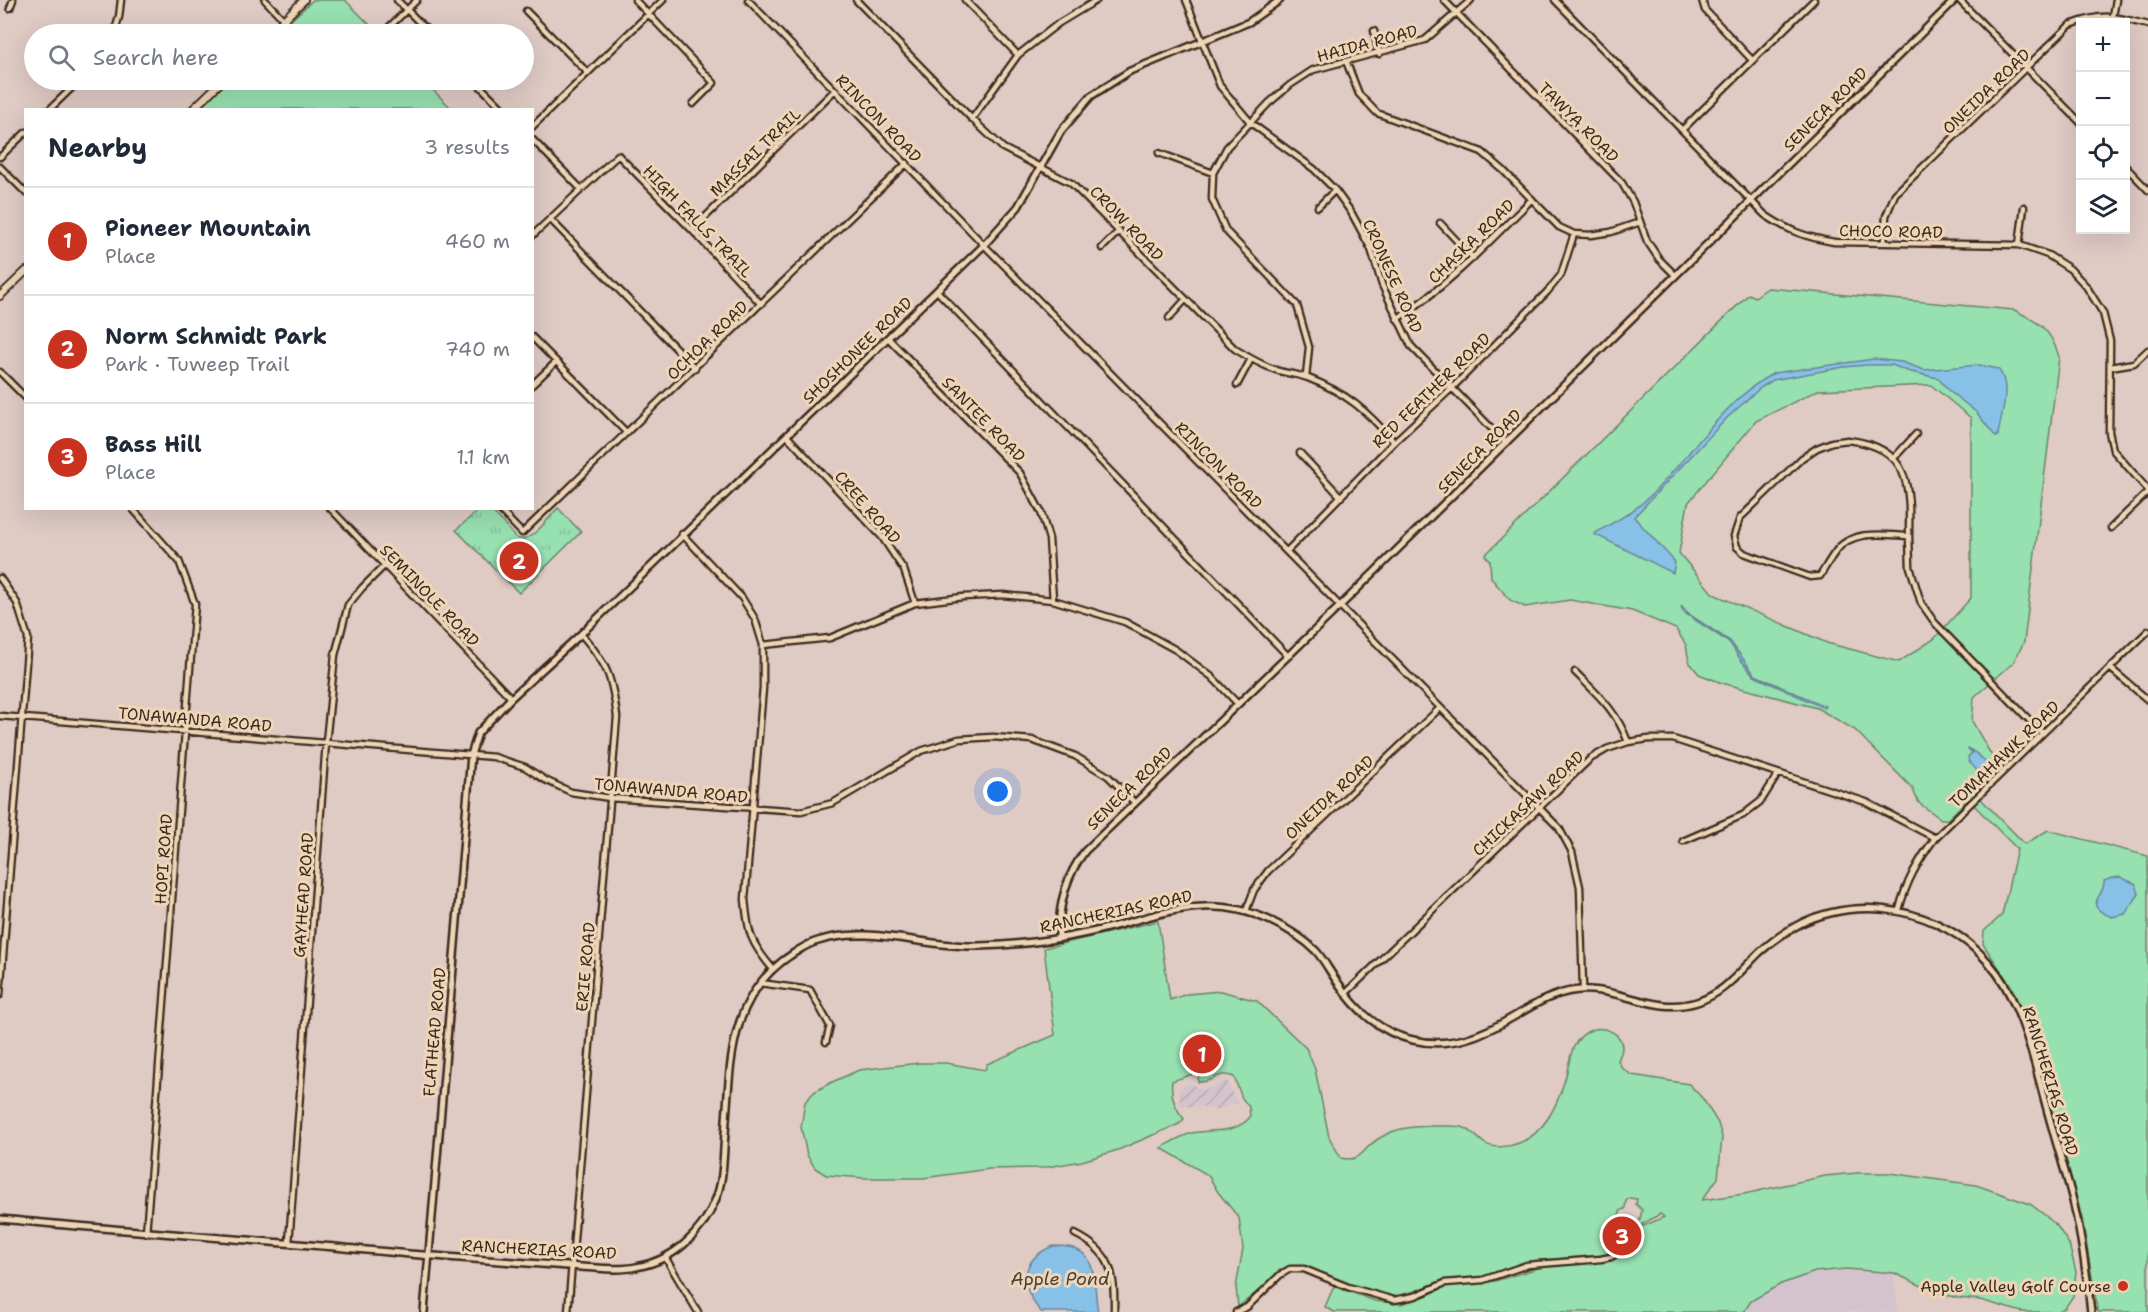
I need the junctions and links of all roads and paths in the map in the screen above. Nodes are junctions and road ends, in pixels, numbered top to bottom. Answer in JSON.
{"nodes":[{"id":1,"x":13,"y":0,"type":"edge"},
{"id":2,"x":121,"y":0,"type":"edge"},
{"id":3,"x":265,"y":0,"type":"edge"},
{"id":4,"x":304,"y":0,"type":"edge"},
{"id":5,"x":397,"y":0,"type":"edge"},
{"id":6,"x":417,"y":0,"type":"edge"},
{"id":7,"x":634,"y":0,"type":"edge"},
{"id":8,"x":663,"y":0,"type":"edge"},
{"id":9,"x":748,"y":0,"type":"edge"},
{"id":10,"x":856,"y":0,"type":"edge"},
{"id":11,"x":965,"y":0,"type":"edge"},
{"id":12,"x":1097,"y":0,"type":"edge"},
{"id":13,"x":1186,"y":0,"type":"edge"},
{"id":14,"x":1280,"y":0,"type":"edge"},
{"id":15,"x":1444,"y":0,"type":"edge"},
{"id":16,"x":1471,"y":0,"type":"edge"},
{"id":17,"x":1556,"y":0,"type":"edge"},
{"id":18,"x":1702,"y":0,"type":"edge"},
{"id":19,"x":1814,"y":0,"type":"edge"},
{"id":20,"x":1957,"y":0,"type":"edge"},
{"id":21,"x":2116,"y":0,"type":"edge"},
{"id":22,"x":10,"y":8,"type":"dead end"},
{"id":23,"x":406,"y":10,"type":"junction"},
{"id":24,"x":526,"y":11,"type":"dead end"},
{"id":25,"x":648,"y":14,"type":"junction"},
{"id":26,"x":1457,"y":14,"type":"junction"},
{"id":27,"x":2114,"y":16,"type":"junction"},
{"id":28,"x":284,"y":20,"type":"junction"},
{"id":29,"x":117,"y":24,"type":"edge"},
{"id":30,"x":280,"y":24,"type":"edge"},
{"id":31,"x":392,"y":24,"type":"edge"},
{"id":32,"x":420,"y":24,"type":"edge"},
{"id":33,"x":2148,"y":25,"type":"edge"},
{"id":34,"x":1374,"y":31,"type":"dead end"},
{"id":35,"x":1202,"y":41,"type":"junction"},
{"id":36,"x":1379,"y":54,"type":"junction"},
{"id":37,"x":1018,"y":56,"type":"junction"},
{"id":38,"x":1752,"y":60,"type":"junction"},
{"id":39,"x":1346,"y":62,"type":"junction"},
{"id":40,"x":2028,"y":68,"type":"junction"},
{"id":41,"x":588,"y":73,"type":"junction"},
{"id":42,"x":70,"y":90,"type":"edge"},
{"id":43,"x":213,"y":90,"type":"edge"},
{"id":44,"x":484,"y":90,"type":"edge"},
{"id":45,"x":835,"y":90,"type":"junction"},
{"id":46,"x":693,"y":104,"type":"dead end"},
{"id":47,"x":51,"y":108,"type":"edge"},
{"id":48,"x":194,"y":108,"type":"edge"},
{"id":49,"x":502,"y":108,"type":"edge"},
{"id":50,"x":2076,"y":118,"type":"edge"},
{"id":51,"x":972,"y":119,"type":"junction"},
{"id":52,"x":1251,"y":123,"type":"junction"},
{"id":53,"x":534,"y":125,"type":"edge"},
{"id":54,"x":1682,"y":130,"type":"junction"},
{"id":55,"x":24,"y":134,"type":"edge"},
{"id":56,"x":534,"y":141,"type":"edge"},
{"id":57,"x":1159,"y":153,"type":"dead end"},
{"id":58,"x":0,"y":157,"type":"edge"},
{"id":59,"x":907,"y":164,"type":"junction"},
{"id":60,"x":0,"y":167,"type":"edge"},
{"id":61,"x":1041,"y":168,"type":"junction"},
{"id":62,"x":2130,"y":171,"type":"edge"},
{"id":63,"x":1213,"y":173,"type":"junction"},
{"id":64,"x":581,"y":189,"type":"junction"},
{"id":65,"x":1335,"y":190,"type":"junction"},
{"id":66,"x":2148,"y":190,"type":"edge"},
{"id":67,"x":24,"y":191,"type":"edge"},
{"id":68,"x":1532,"y":199,"type":"junction"},
{"id":69,"x":1751,"y":201,"type":"junction"},
{"id":70,"x":1318,"y":207,"type":"dead end"},
{"id":71,"x":2024,"y":207,"type":"dead end"},
{"id":72,"x":550,"y":219,"type":"junction"},
{"id":73,"x":1640,"y":222,"type":"junction"},
{"id":74,"x":1440,"y":224,"type":"dead end"},
{"id":75,"x":692,"y":230,"type":"junction"},
{"id":76,"x":1119,"y":231,"type":"junction"},
{"id":77,"x":534,"y":234,"type":"edge"},
{"id":78,"x":1574,"y":234,"type":"junction"},
{"id":79,"x":1884,"y":242,"type":"junction"},
{"id":80,"x":984,"y":244,"type":"junction"},
{"id":81,"x":2019,"y":245,"type":"junction"},
{"id":82,"x":1102,"y":248,"type":"dead end"},
{"id":83,"x":1473,"y":258,"type":"junction"},
{"id":84,"x":24,"y":273,"type":"edge"},
{"id":85,"x":1675,"y":275,"type":"junction"},
{"id":86,"x":937,"y":291,"type":"junction"},
{"id":87,"x":0,"y":296,"type":"edge"},
{"id":88,"x":1185,"y":300,"type":"junction"},
{"id":89,"x":761,"y":304,"type":"junction"},
{"id":90,"x":1169,"y":318,"type":"dead end"},
{"id":91,"x":1397,"y":319,"type":"junction"},
{"id":92,"x":888,"y":338,"type":"junction"},
{"id":93,"x":534,"y":339,"type":"edge"},
{"id":94,"x":2148,"y":350,"type":"edge"},
{"id":95,"x":1251,"y":359,"type":"junction"},
{"id":96,"x":556,"y":362,"type":"junction"},
{"id":97,"x":2110,"y":367,"type":"junction"},
{"id":98,"x":695,"y":368,"type":"junction"},
{"id":99,"x":0,"y":372,"type":"edge"},
{"id":100,"x":1306,"y":377,"type":"junction"},
{"id":101,"x":534,"y":383,"type":"edge"},
{"id":102,"x":1237,"y":385,"type":"dead end"},
{"id":103,"x":1452,"y":388,"type":"junction"},
{"id":104,"x":24,"y":396,"type":"edge"},
{"id":105,"x":627,"y":433,"type":"junction"},
{"id":106,"x":1916,"y":434,"type":"dead end"},
{"id":107,"x":787,"y":436,"type":"junction"},
{"id":108,"x":1394,"y":442,"type":"junction"},
{"id":109,"x":1506,"y":442,"type":"junction"},
{"id":110,"x":1300,"y":453,"type":"dead end"},
{"id":111,"x":1894,"y":458,"type":"junction"},
{"id":112,"x":2148,"y":491,"type":"edge"},
{"id":113,"x":1341,"y":496,"type":"junction"},
{"id":114,"x":134,"y":510,"type":"edge"},
{"id":115,"x":332,"y":510,"type":"edge"},
{"id":116,"x":500,"y":510,"type":"edge"},
{"id":117,"x":2111,"y":528,"type":"dead end"},
{"id":118,"x":682,"y":534,"type":"junction"},
{"id":119,"x":1909,"y":536,"type":"junction"},
{"id":120,"x":1287,"y":551,"type":"junction"},
{"id":121,"x":385,"y":565,"type":"junction"},
{"id":122,"x":0,"y":578,"type":"edge"},
{"id":123,"x":1053,"y":600,"type":"junction"},
{"id":124,"x":915,"y":603,"type":"junction"},
{"id":125,"x":1340,"y":606,"type":"junction"},
{"id":126,"x":2148,"y":631,"type":"edge"},
{"id":127,"x":581,"y":634,"type":"junction"},
{"id":128,"x":763,"y":645,"type":"junction"},
{"id":129,"x":1288,"y":656,"type":"junction"},
{"id":130,"x":2110,"y":668,"type":"junction"},
{"id":131,"x":1575,"y":672,"type":"dead end"},
{"id":132,"x":511,"y":698,"type":"junction"},
{"id":133,"x":2148,"y":700,"type":"edge"},
{"id":134,"x":1238,"y":704,"type":"junction"},
{"id":135,"x":1440,"y":708,"type":"junction"},
{"id":136,"x":0,"y":716,"type":"edge"},
{"id":137,"x":22,"y":718,"type":"junction"},
{"id":138,"x":185,"y":730,"type":"junction"},
{"id":139,"x":2042,"y":734,"type":"junction"},
{"id":140,"x":326,"y":742,"type":"junction"},
{"id":141,"x":1628,"y":742,"type":"junction"},
{"id":142,"x":471,"y":755,"type":"junction"},
{"id":143,"x":1778,"y":774,"type":"junction"},
{"id":144,"x":610,"y":798,"type":"junction"},
{"id":145,"x":1134,"y":802,"type":"junction"},
{"id":146,"x":751,"y":809,"type":"junction"},
{"id":147,"x":1540,"y":809,"type":"junction"},
{"id":148,"x":1935,"y":838,"type":"junction"},
{"id":149,"x":1683,"y":841,"type":"dead end"},
{"id":150,"x":1899,"y":910,"type":"junction"},
{"id":151,"x":1246,"y":911,"type":"junction"},
{"id":152,"x":1059,"y":939,"type":"junction"},
{"id":153,"x":772,"y":968,"type":"junction"},
{"id":154,"x":758,"y":983,"type":"junction"},
{"id":155,"x":1583,"y":988,"type":"junction"},
{"id":156,"x":1345,"y":993,"type":"junction"},
{"id":157,"x":0,"y":995,"type":"edge"},
{"id":158,"x":826,"y":1042,"type":"dead end"},
{"id":159,"x":0,"y":1219,"type":"edge"},
{"id":160,"x":1620,"y":1222,"type":"dead end"},
{"id":161,"x":146,"y":1233,"type":"junction"},
{"id":162,"x":1075,"y":1234,"type":"dead end"},
{"id":163,"x":289,"y":1243,"type":"junction"},
{"id":164,"x":429,"y":1256,"type":"junction"},
{"id":165,"x":666,"y":1257,"type":"junction"},
{"id":166,"x":573,"y":1266,"type":"junction"},
{"id":167,"x":424,"y":1312,"type":"edge"},
{"id":168,"x":568,"y":1312,"type":"edge"},
{"id":169,"x":698,"y":1312,"type":"edge"},
{"id":170,"x":1114,"y":1312,"type":"edge"},
{"id":171,"x":1236,"y":1312,"type":"edge"},
{"id":172,"x":2091,"y":1312,"type":"edge"}],
"edges":[{"from":1,"to":22,"type":"street"},
{"from":2,"to":29,"type":"street"},
{"from":3,"to":28,"type":"street"},
{"from":4,"to":28,"type":"main road"},
{"from":5,"to":23,"type":"street"},
{"from":6,"to":23,"type":"street"},
{"from":7,"to":25,"type":"street"},
{"from":8,"to":25,"type":"street"},
{"from":9,"to":45,"type":"street","name":"RINCON ROAD"},
{"from":10,"to":51,"type":"street","name":"CROW ROAD"},
{"from":11,"to":37,"type":"street"},
{"from":12,"to":37,"type":"street"},
{"from":13,"to":35,"type":"street","name":"CRONESE ROAD"},
{"from":14,"to":35,"type":"street","name":"SHOSHONEE ROAD"},
{"from":15,"to":26,"type":"street","name":"TAWYA ROAD"},
{"from":16,"to":26,"type":"street","name":"HAIDA ROAD"},
{"from":17,"to":54,"type":"street","name":"CHOCO ROAD"},
{"from":18,"to":38,"type":"street"},
{"from":19,"to":38,"type":"street"},
{"from":20,"to":40,"type":"street"},
{"from":20,"to":69,"type":"street","name":"SENECA ROAD"},
{"from":21,"to":27,"type":"street"},
{"from":23,"to":31,"type":"street"},
{"from":23,"to":32,"type":"street"},
{"from":24,"to":41,"type":"street"},
{"from":25,"to":41,"type":"street"},
{"from":25,"to":46,"type":"street"},
{"from":26,"to":36,"type":"street","name":"HAIDA ROAD"},
{"from":26,"to":73,"type":"street","name":"TAWYA ROAD"},
{"from":27,"to":33,"type":"street","name":"ONEIDA ROAD"},
{"from":27,"to":40,"type":"street","name":"ONEIDA ROAD"},
{"from":28,"to":30,"type":"main road"},
{"from":34,"to":36,"type":"street"},
{"from":35,"to":52,"type":"street","name":"CRONESE ROAD"},
{"from":35,"to":61,"type":"street","name":"SHOSHONEE ROAD"},
{"from":36,"to":39,"type":"street","name":"HAIDA ROAD"},
{"from":37,"to":51,"type":"street"},
{"from":38,"to":54,"type":"street"},
{"from":39,"to":52,"type":"street","name":"HAIDA ROAD"},
{"from":39,"to":68,"type":"street"},
{"from":40,"to":50,"type":"street"},
{"from":40,"to":79,"type":"street","name":"ONEIDA ROAD"},
{"from":41,"to":53,"type":"street"},
{"from":42,"to":47,"type":"street"},
{"from":43,"to":48,"type":"main road"},
{"from":44,"to":49,"type":"street"},
{"from":45,"to":59,"type":"street","name":"RINCON ROAD"},
{"from":45,"to":75,"type":"street","name":"MASSAI TRAIL"},
{"from":51,"to":61,"type":"street","name":"CROW ROAD"},
{"from":52,"to":63,"type":"street","name":"HAIDA ROAD"},
{"from":52,"to":65,"type":"street","name":"CRONESE ROAD"},
{"from":54,"to":69,"type":"street","name":"CHOCO ROAD"},
{"from":55,"to":58,"type":"street"},
{"from":56,"to":64,"type":"street"},
{"from":57,"to":63,"type":"street"},
{"from":59,"to":80,"type":"street","name":"RINCON ROAD"},
{"from":59,"to":89,"type":"street","name":"OCHOA ROAD"},
{"from":60,"to":67,"type":"street"},
{"from":61,"to":76,"type":"street","name":"CROW ROAD"},
{"from":61,"to":80,"type":"street","name":"SHOSHONEE ROAD"},
{"from":62,"to":66,"type":"street"},
{"from":63,"to":100,"type":"street","name":"HAIDA ROAD"},
{"from":64,"to":72,"type":"street"},
{"from":64,"to":75,"type":"street","name":"HIGH FALLS TRAIL"},
{"from":65,"to":70,"type":"street"},
{"from":65,"to":91,"type":"street","name":"CRONESE ROAD"},
{"from":68,"to":78,"type":"street"},
{"from":68,"to":83,"type":"street","name":"CHASKA ROAD"},
{"from":69,"to":79,"type":"street","name":"CHOCO ROAD"},
{"from":69,"to":85,"type":"street","name":"SENECA ROAD"},
{"from":71,"to":81,"type":"street"},
{"from":72,"to":77,"type":"street"},
{"from":72,"to":98,"type":"street"},
{"from":73,"to":78,"type":"street"},
{"from":73,"to":85,"type":"street","name":"TAWYA ROAD"},
{"from":74,"to":83,"type":"street"},
{"from":75,"to":89,"type":"street","name":"HIGH FALLS TRAIL"},
{"from":76,"to":82,"type":"street"},
{"from":76,"to":88,"type":"street","name":"CROW ROAD"},
{"from":78,"to":103,"type":"street","name":"RED FEATHER ROAD"},
{"from":79,"to":81,"type":"street","name":"CHOCO ROAD"},
{"from":80,"to":86,"type":"street","name":"SHOSHONEE ROAD"},
{"from":80,"to":120,"type":"street","name":"RINCON ROAD"},
{"from":81,"to":97,"type":"street","name":"CHOCO ROAD"},
{"from":83,"to":91,"type":"street","name":"CHASKA ROAD"},
{"from":84,"to":87,"type":"main road"},
{"from":85,"to":109,"type":"street","name":"SENECA ROAD"},
{"from":86,"to":92,"type":"street","name":"SHOSHONEE ROAD"},
{"from":86,"to":129,"type":"street"},
{"from":88,"to":90,"type":"street"},
{"from":88,"to":95,"type":"street","name":"CROW ROAD"},
{"from":89,"to":98,"type":"street","name":"OCHOA ROAD"},
{"from":91,"to":103,"type":"street","name":"CRONESE ROAD"},
{"from":92,"to":107,"type":"street","name":"SHOSHONEE ROAD"},
{"from":92,"to":123,"type":"street","name":"SANTEE ROAD"},
{"from":93,"to":96,"type":"street"},
{"from":94,"to":97,"type":"street"},
{"from":95,"to":100,"type":"street","name":"CROW ROAD"},
{"from":95,"to":102,"type":"street"},
{"from":96,"to":101,"type":"street"},
{"from":96,"to":105,"type":"street"},
{"from":97,"to":112,"type":"street","name":"CHOCO ROAD"},
{"from":98,"to":105,"type":"street","name":"OCHOA ROAD"},
{"from":99,"to":104,"type":"street"},
{"from":100,"to":108,"type":"street","name":"CROW ROAD"},
{"from":103,"to":108,"type":"street","name":"RED FEATHER ROAD"},
{"from":103,"to":109,"type":"street","name":"CRONESE ROAD"},
{"from":105,"to":116,"type":"street","name":"OCHOA ROAD"},
{"from":106,"to":111,"type":"street"},
{"from":107,"to":118,"type":"street","name":"SHOSHONEE ROAD"},
{"from":107,"to":124,"type":"street","name":"CREE ROAD"},
{"from":108,"to":113,"type":"street","name":"RED FEATHER ROAD"},
{"from":109,"to":125,"type":"street","name":"SENECA ROAD"},
{"from":110,"to":113,"type":"street"},
{"from":111,"to":119,"type":"street"},
{"from":111,"to":119,"type":"street"},
{"from":112,"to":117,"type":"street"},
{"from":113,"to":120,"type":"street","name":"RED FEATHER ROAD"},
{"from":114,"to":138,"type":"street","name":"HOPI ROAD"},
{"from":115,"to":121,"type":"street","name":"SEMINOLE ROAD"},
{"from":118,"to":127,"type":"street","name":"SHOSHONEE ROAD"},
{"from":118,"to":128,"type":"street"},
{"from":119,"to":139,"type":"street"},
{"from":120,"to":125,"type":"street","name":"RINCON ROAD"},
{"from":121,"to":132,"type":"street","name":"SEMINOLE ROAD"},
{"from":121,"to":140,"type":"street","name":"GAYHEAD ROAD"},
{"from":122,"to":137,"type":"street"},
{"from":123,"to":124,"type":"street"},
{"from":123,"to":134,"type":"street"},
{"from":124,"to":128,"type":"street"},
{"from":125,"to":129,"type":"street","name":"SENECA ROAD"},
{"from":125,"to":135,"type":"street","name":"RINCON ROAD"},
{"from":126,"to":130,"type":"street","name":"TOMAHAWK ROAD"},
{"from":127,"to":132,"type":"street","name":"SHOSHONEE ROAD"},
{"from":127,"to":144,"type":"street","name":"ERIE ROAD"},
{"from":128,"to":146,"type":"street"},
{"from":129,"to":134,"type":"street","name":"SENECA ROAD"},
{"from":130,"to":133,"type":"street"},
{"from":130,"to":139,"type":"street","name":"TOMAHAWK ROAD"},
{"from":131,"to":141,"type":"street"},
{"from":132,"to":142,"type":"street","name":"SHOSHONEE ROAD"},
{"from":134,"to":145,"type":"street","name":"SENECA ROAD"},
{"from":135,"to":147,"type":"street","name":"RINCON ROAD"},
{"from":135,"to":151,"type":"street","name":"ONEIDA ROAD"},
{"from":136,"to":137,"type":"street","name":"TONAWANDA ROAD"},
{"from":137,"to":138,"type":"street","name":"TONAWANDA ROAD"},
{"from":137,"to":157,"type":"street"},
{"from":138,"to":140,"type":"street","name":"TONAWANDA ROAD"},
{"from":138,"to":161,"type":"street","name":"HOPI ROAD"},
{"from":139,"to":148,"type":"street","name":"TOMAHAWK ROAD"},
{"from":140,"to":142,"type":"street","name":"TONAWANDA ROAD"},
{"from":140,"to":163,"type":"street","name":"GAYHEAD ROAD"},
{"from":141,"to":143,"type":"street","name":"CHICKASAW ROAD"},
{"from":141,"to":147,"type":"street","name":"CHICKASAW ROAD"},
{"from":142,"to":144,"type":"street","name":"TONAWANDA ROAD"},
{"from":142,"to":164,"type":"street","name":"FLATHEAD ROAD"},
{"from":143,"to":148,"type":"street","name":"CHICKASAW ROAD"},
{"from":143,"to":149,"type":"street"},
{"from":144,"to":146,"type":"street","name":"TONAWANDA ROAD"},
{"from":144,"to":166,"type":"street","name":"ERIE ROAD"},
{"from":145,"to":146,"type":"street","name":"TONAWANDA ROAD"},
{"from":145,"to":152,"type":"street","name":"SENECA ROAD"},
{"from":146,"to":153,"type":"street"},
{"from":147,"to":155,"type":"street","name":"RINCON ROAD"},
{"from":147,"to":156,"type":"street","name":"CHICKASAW ROAD"},
{"from":148,"to":150,"type":"street","name":"TOMAHAWK ROAD"},
{"from":150,"to":155,"type":"street","name":"RANCHERIAS ROAD"},
{"from":150,"to":172,"type":"street","name":"RANCHERIAS ROAD"},
{"from":151,"to":152,"type":"street","name":"RANCHERIAS ROAD"},
{"from":151,"to":156,"type":"street","name":"RANCHERIAS ROAD"},
{"from":152,"to":153,"type":"street","name":"RANCHERIAS ROAD"},
{"from":153,"to":154,"type":"street","name":"RANCHERIAS ROAD"},
{"from":154,"to":158,"type":"street"},
{"from":154,"to":165,"type":"street","name":"RANCHERIAS ROAD"},
{"from":155,"to":156,"type":"street","name":"RANCHERIAS ROAD"},
{"from":159,"to":161,"type":"street","name":"RANCHERIAS ROAD"},
{"from":160,"to":171,"type":"street"},
{"from":161,"to":163,"type":"street","name":"RANCHERIAS ROAD"},
{"from":162,"to":170,"type":"street"},
{"from":163,"to":164,"type":"street","name":"RANCHERIAS ROAD"},
{"from":164,"to":166,"type":"street","name":"RANCHERIAS ROAD"},
{"from":164,"to":167,"type":"street","name":"FLATHEAD ROAD"},
{"from":165,"to":166,"type":"street","name":"RANCHERIAS ROAD"},
{"from":165,"to":169,"type":"street"},
{"from":166,"to":168,"type":"street","name":"ERIE ROAD"}]}
